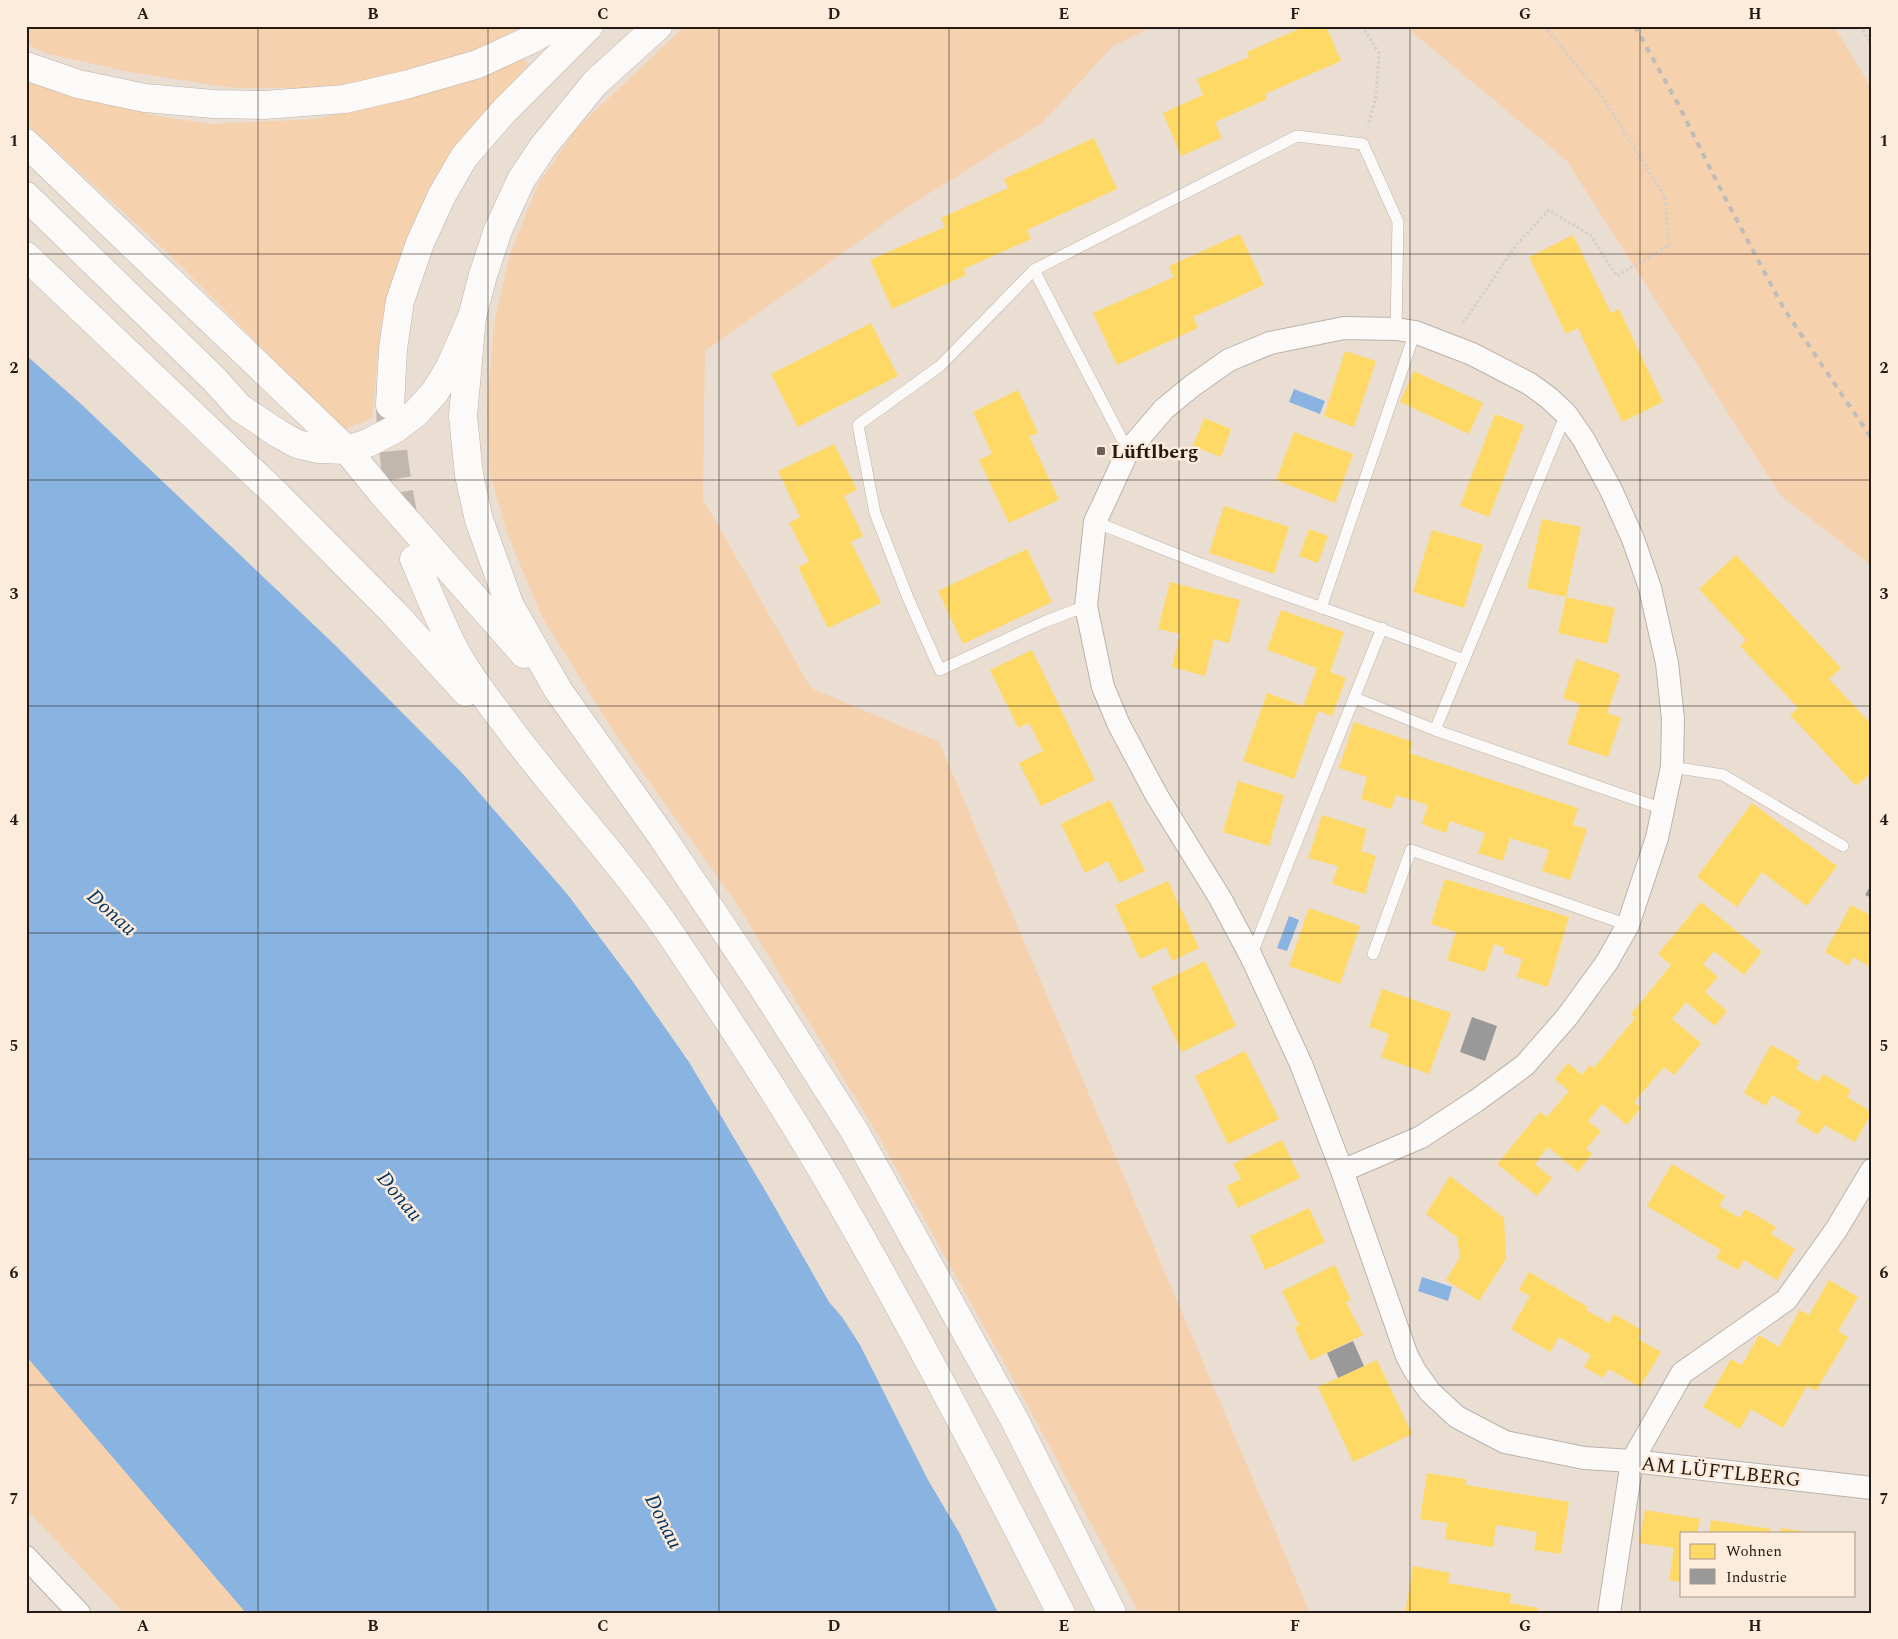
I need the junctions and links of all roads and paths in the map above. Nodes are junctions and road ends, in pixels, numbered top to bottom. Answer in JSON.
{"nodes":[{"id":1,"x":555,"y":26,"type":"edge"},
{"id":2,"x":589,"y":26,"type":"edge"},
{"id":3,"x":658,"y":26,"type":"edge"},
{"id":4,"x":1362,"y":26,"type":"edge"},
{"id":5,"x":1544,"y":26,"type":"edge"},
{"id":6,"x":1860,"y":26,"type":"edge"},
{"id":7,"x":1872,"y":45,"type":"edge"},
{"id":8,"x":26,"y":66,"type":"edge"},
{"id":9,"x":26,"y":143,"type":"edge"},
{"id":10,"x":1363,"y":144,"type":"junction"},
{"id":11,"x":26,"y":196,"type":"edge"},
{"id":12,"x":26,"y":256,"type":"edge"},
{"id":13,"x":1034,"y":270,"type":"junction"},
{"id":14,"x":472,"y":317,"type":"junction"},
{"id":15,"x":1405,"y":331,"type":"junction"},
{"id":16,"x":1448,"y":345,"type":"junction"},
{"id":17,"x":390,"y":405,"type":"tunnel mouth"},
{"id":18,"x":1566,"y":414,"type":"junction"},
{"id":19,"x":347,"y":450,"type":"junction"},
{"id":20,"x":1128,"y":451,"type":"junction"},
{"id":21,"x":1095,"y":522,"type":"junction"},
{"id":22,"x":414,"y":559,"type":"dead end"},
{"id":23,"x":1086,"y":606,"type":"junction"},
{"id":24,"x":1321,"y":608,"type":"junction"},
{"id":25,"x":1382,"y":628,"type":"junction"},
{"id":26,"x":1464,"y":660,"type":"junction"},
{"id":27,"x":558,"y":690,"type":"junction"},
{"id":28,"x":1355,"y":698,"type":"junction"},
{"id":29,"x":1435,"y":730,"type":"junction"},
{"id":30,"x":536,"y":765,"type":"junction"},
{"id":31,"x":1672,"y":767,"type":"junction"},
{"id":32,"x":1663,"y":809,"type":"junction"},
{"id":33,"x":1843,"y":846,"type":"dead end"},
{"id":34,"x":1628,"y":925,"type":"junction"},
{"id":35,"x":1373,"y":954,"type":"dead end"},
{"id":36,"x":1251,"y":956,"type":"junction"},
{"id":37,"x":1872,"y":1170,"type":"edge"},
{"id":38,"x":1342,"y":1171,"type":"junction"},
{"id":39,"x":1632,"y":1461,"type":"junction"},
{"id":40,"x":1872,"y":1488,"type":"edge"},
{"id":41,"x":26,"y":1557,"type":"edge"},
{"id":42,"x":80,"y":1613,"type":"edge"},
{"id":43,"x":1061,"y":1613,"type":"edge"},
{"id":44,"x":1112,"y":1613,"type":"edge"},
{"id":45,"x":1609,"y":1613,"type":"edge"}],
"edges":[{"from":1,"to":8,"type":"main road"},
{"from":2,"to":17,"type":"main road"},
{"from":3,"to":14,"type":"main road"},
{"from":4,"to":10,"type":"path"},
{"from":5,"to":16,"type":"path"},
{"from":6,"to":7,"type":"path"},
{"from":9,"to":19,"type":"main road"},
{"from":10,"to":13,"type":"lane"},
{"from":10,"to":15,"type":"lane"},
{"from":11,"to":19,"type":"main road"},
{"from":12,"to":30,"type":"main road"},
{"from":13,"to":20,"type":"lane"},
{"from":13,"to":23,"type":"lane"},
{"from":14,"to":19,"type":"main road"},
{"from":14,"to":27,"type":"main road"},
{"from":15,"to":16,"type":"street"},
{"from":15,"to":20,"type":"street"},
{"from":15,"to":24,"type":"lane"},
{"from":16,"to":18,"type":"street"},
{"from":18,"to":26,"type":"lane"},
{"from":18,"to":31,"type":"street"},
{"from":19,"to":27,"type":"main road"},
{"from":20,"to":21,"type":"street"},
{"from":21,"to":23,"type":"street"},
{"from":21,"to":24,"type":"lane"},
{"from":22,"to":30,"type":"main road"},
{"from":23,"to":36,"type":"street"},
{"from":24,"to":25,"type":"lane"},
{"from":25,"to":26,"type":"lane"},
{"from":25,"to":28,"type":"lane"},
{"from":26,"to":29,"type":"lane"},
{"from":27,"to":44,"type":"main road"},
{"from":28,"to":29,"type":"lane"},
{"from":28,"to":36,"type":"lane"},
{"from":29,"to":32,"type":"lane"},
{"from":30,"to":43,"type":"main road"},
{"from":31,"to":32,"type":"street"},
{"from":31,"to":33,"type":"lane"},
{"from":32,"to":34,"type":"street"},
{"from":34,"to":35,"type":"lane"},
{"from":34,"to":38,"type":"street"},
{"from":36,"to":38,"type":"street"},
{"from":37,"to":39,"type":"street"},
{"from":38,"to":39,"type":"street"},
{"from":39,"to":40,"type":"street","name":"AM LÜFTLBERG"},
{"from":39,"to":45,"type":"street","name":"AM LÜFTLBERG"},
{"from":41,"to":42,"type":"street"}]}
